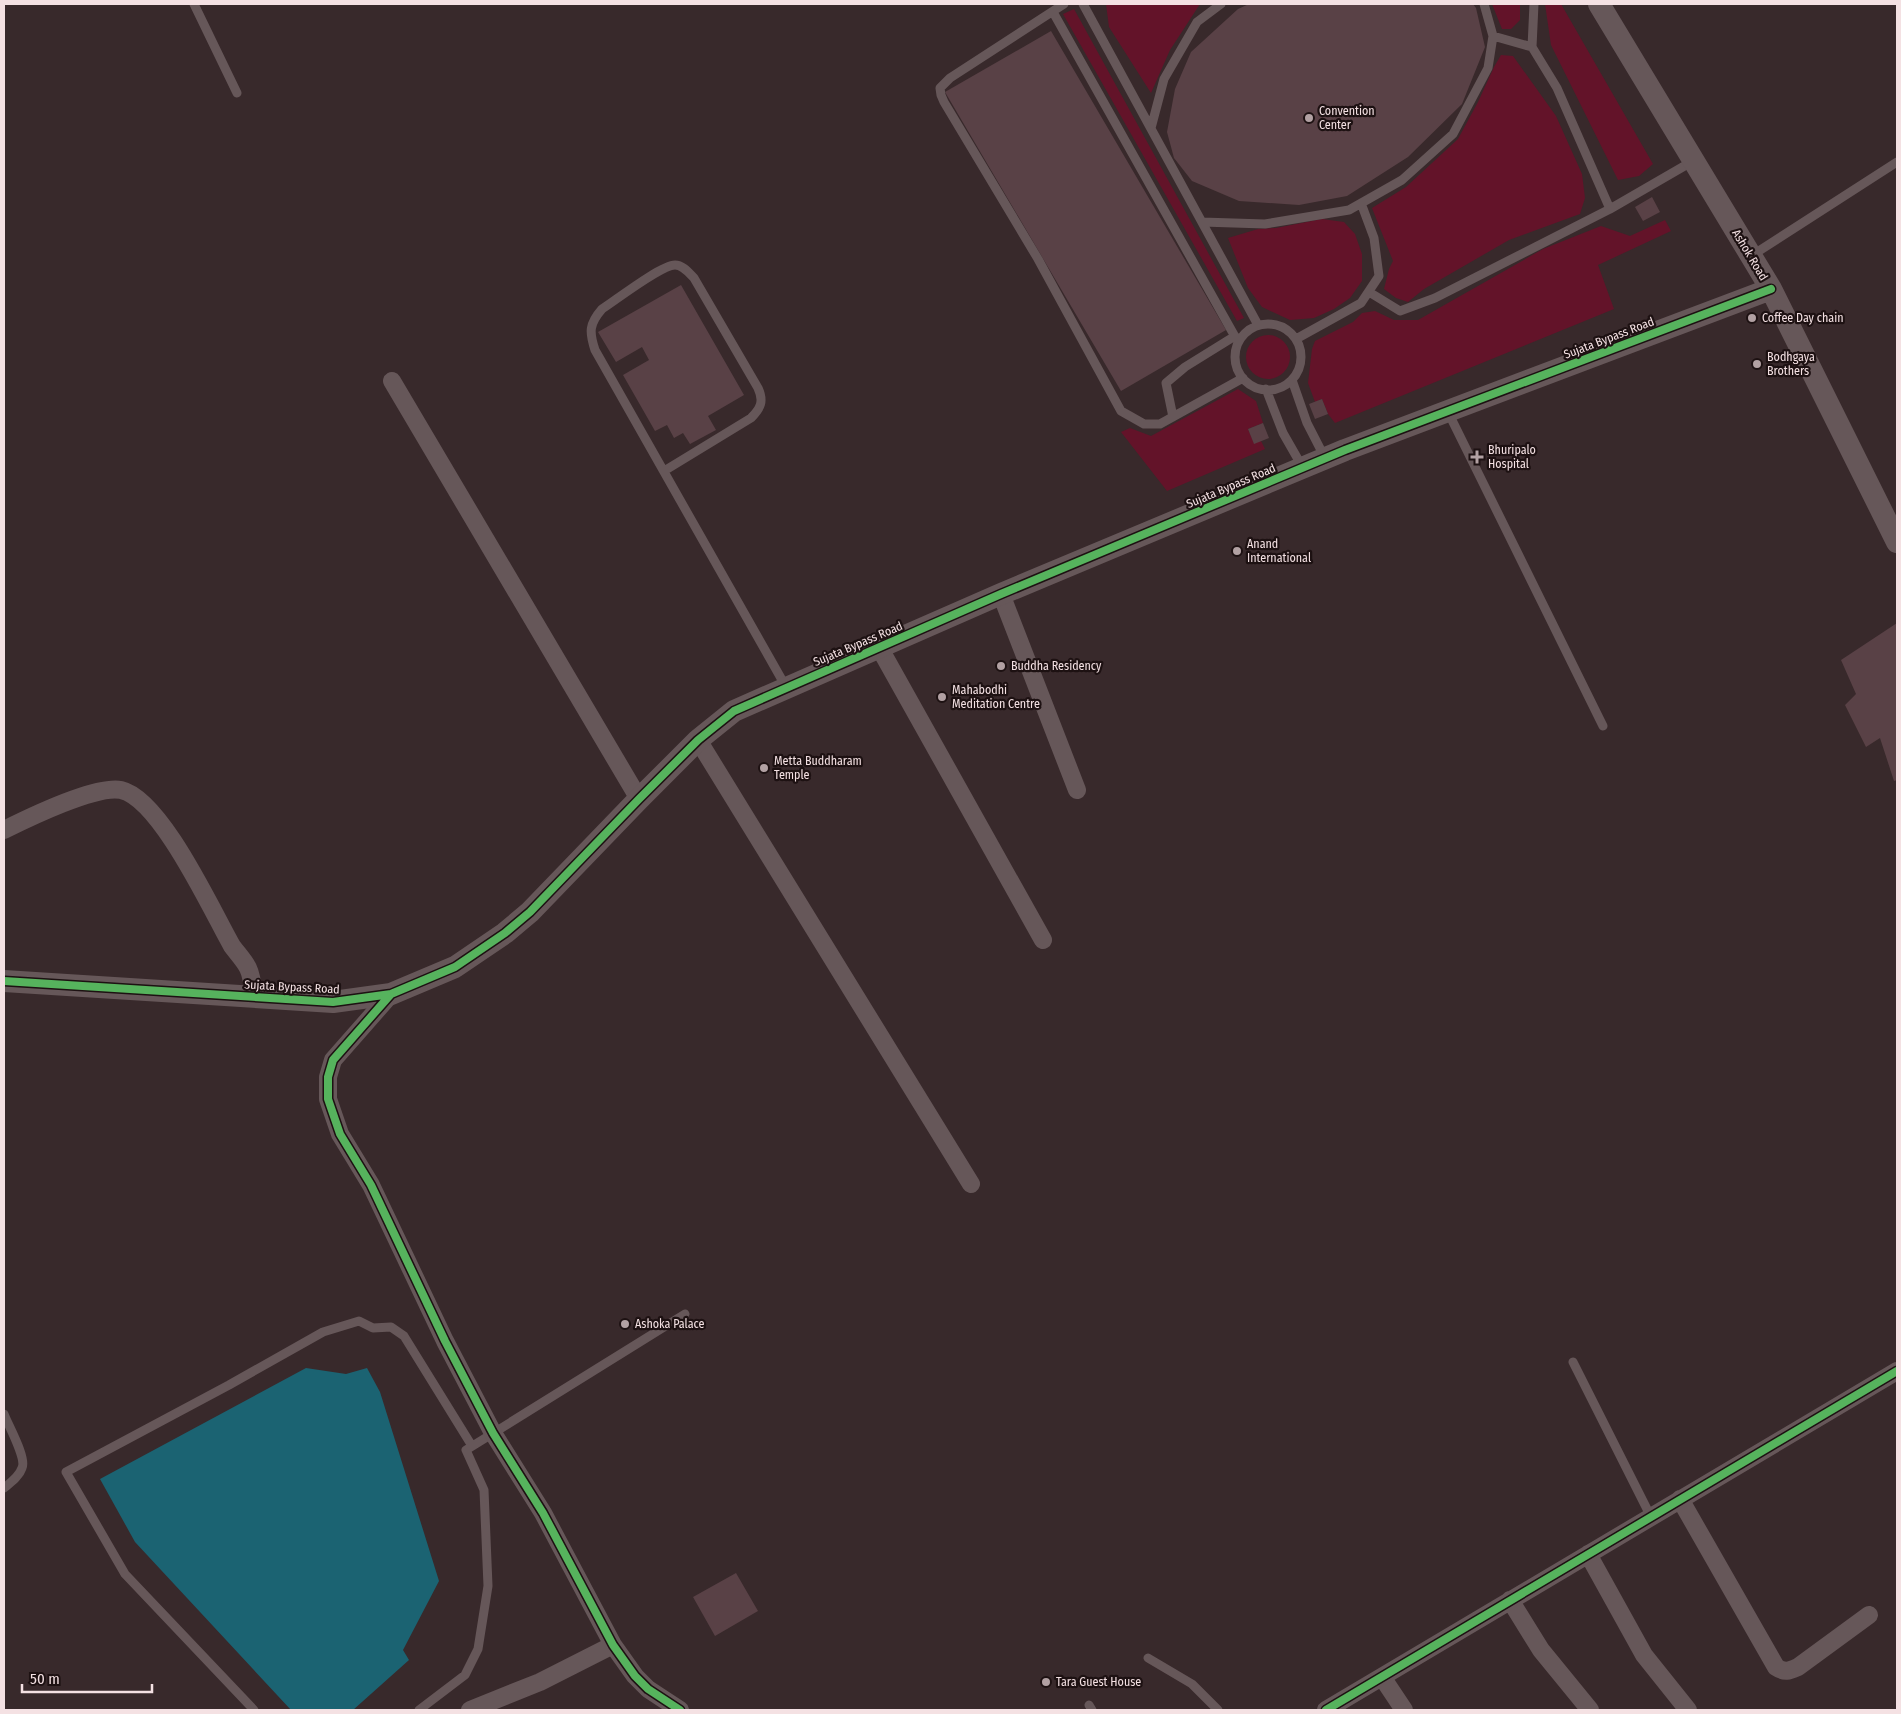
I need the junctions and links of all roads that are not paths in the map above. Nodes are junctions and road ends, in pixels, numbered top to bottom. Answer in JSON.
{"nodes":[{"id":1,"x":194,"y":4,"type":"edge"},
{"id":2,"x":1064,"y":4,"type":"edge"},
{"id":3,"x":1083,"y":4,"type":"edge"},
{"id":4,"x":1221,"y":4,"type":"edge"},
{"id":5,"x":1484,"y":4,"type":"edge"},
{"id":6,"x":1534,"y":4,"type":"edge"},
{"id":7,"x":1605,"y":8,"type":"edge"},
{"id":8,"x":1052,"y":12,"type":"junction"},
{"id":9,"x":1493,"y":36,"type":"junction"},
{"id":10,"x":1532,"y":47,"type":"junction"},
{"id":11,"x":237,"y":93,"type":"dead end"},
{"id":12,"x":1151,"y":128,"type":"junction"},
{"id":13,"x":1693,"y":161,"type":"junction"},
{"id":14,"x":1897,"y":162,"type":"edge"},
{"id":15,"x":1361,"y":203,"type":"junction"},
{"id":16,"x":1610,"y":209,"type":"junction"},
{"id":17,"x":1202,"y":222,"type":"junction"},
{"id":18,"x":1751,"y":256,"type":"junction"},
{"id":19,"x":1771,"y":289,"type":"junction"},
{"id":20,"x":1369,"y":292,"type":"junction"},
{"id":21,"x":1258,"y":325,"type":"junction"},
{"id":22,"x":1236,"y":339,"type":"junction"},
{"id":23,"x":1296,"y":339,"type":"junction"},
{"id":24,"x":1243,"y":378,"type":"junction"},
{"id":25,"x":1292,"y":380,"type":"junction"},
{"id":26,"x":392,"y":381,"type":"dead end"},
{"id":27,"x":1266,"y":389,"type":"junction"},
{"id":28,"x":1448,"y":411,"type":"junction"},
{"id":29,"x":1172,"y":417,"type":"junction"},
{"id":30,"x":1326,"y":458,"type":"junction"},
{"id":31,"x":1304,"y":468,"type":"junction"},
{"id":32,"x":664,"y":471,"type":"junction"},
{"id":33,"x":1897,"y":542,"type":"edge"},
{"id":34,"x":1002,"y":594,"type":"junction"},
{"id":35,"x":879,"y":647,"type":"junction"},
{"id":36,"x":786,"y":687,"type":"junction"},
{"id":37,"x":1603,"y":726,"type":"dead end"},
{"id":38,"x":698,"y":740,"type":"junction"},
{"id":39,"x":1077,"y":790,"type":"dead end"},
{"id":40,"x":639,"y":799,"type":"junction"},
{"id":41,"x":4,"y":830,"type":"edge"},
{"id":42,"x":1043,"y":940,"type":"dead end"},
{"id":43,"x":4,"y":981,"type":"edge"},
{"id":44,"x":251,"y":981,"type":"junction"},
{"id":45,"x":391,"y":994,"type":"junction"},
{"id":46,"x":971,"y":1184,"type":"dead end"},
{"id":47,"x":685,"y":1314,"type":"dead end"},
{"id":48,"x":1573,"y":1362,"type":"dead end"},
{"id":49,"x":1897,"y":1371,"type":"edge"},
{"id":50,"x":4,"y":1414,"type":"edge"},
{"id":51,"x":493,"y":1433,"type":"junction"},
{"id":52,"x":472,"y":1446,"type":"junction"},
{"id":53,"x":4,"y":1488,"type":"edge"},
{"id":54,"x":1680,"y":1500,"type":"junction"},
{"id":55,"x":1651,"y":1517,"type":"junction"},
{"id":56,"x":1588,"y":1554,"type":"junction"},
{"id":57,"x":1510,"y":1600,"type":"junction"},
{"id":58,"x":1869,"y":1615,"type":"dead end"},
{"id":59,"x":613,"y":1645,"type":"junction"},
{"id":60,"x":1148,"y":1658,"type":"dead end"},
{"id":61,"x":1382,"y":1677,"type":"junction"},
{"id":62,"x":254,"y":1710,"type":"edge"},
{"id":63,"x":419,"y":1710,"type":"edge"},
{"id":64,"x":470,"y":1710,"type":"edge"},
{"id":65,"x":680,"y":1710,"type":"edge"},
{"id":66,"x":1218,"y":1710,"type":"edge"},
{"id":67,"x":1326,"y":1710,"type":"edge"},
{"id":68,"x":1404,"y":1710,"type":"edge"},
{"id":69,"x":1590,"y":1710,"type":"edge"},
{"id":70,"x":1688,"y":1710,"type":"edge"}],
"edges":[{"from":1,"to":11,"type":"lane"},
{"from":2,"to":8,"type":"lane"},
{"from":3,"to":12,"type":"lane"},
{"from":4,"to":12,"type":"lane"},
{"from":5,"to":9,"type":"lane"},
{"from":6,"to":10,"type":"lane"},
{"from":7,"to":13,"type":"street","name":"Ashok Road"},
{"from":8,"to":22,"type":"lane"},
{"from":8,"to":29,"type":"lane"},
{"from":9,"to":10,"type":"lane"},
{"from":9,"to":15,"type":"lane"},
{"from":10,"to":16,"type":"lane"},
{"from":12,"to":17,"type":"lane"},
{"from":13,"to":16,"type":"lane"},
{"from":13,"to":18,"type":"street","name":"Ashok Road"},
{"from":14,"to":18,"type":"lane"},
{"from":15,"to":17,"type":"lane"},
{"from":15,"to":20,"type":"lane"},
{"from":16,"to":20,"type":"lane"},
{"from":17,"to":21,"type":"lane"},
{"from":18,"to":19,"type":"street","name":"Ashok Road"},
{"from":19,"to":28,"type":"street","name":"Sujata Bypass Road"},
{"from":19,"to":33,"type":"street","name":"Ashok Road"},
{"from":20,"to":23,"type":"lane"},
{"from":21,"to":22,"type":"lane"},
{"from":21,"to":23,"type":"lane"},
{"from":22,"to":24,"type":"lane"},
{"from":22,"to":29,"type":"lane"},
{"from":23,"to":25,"type":"lane"},
{"from":24,"to":27,"type":"lane"},
{"from":24,"to":29,"type":"lane"},
{"from":25,"to":27,"type":"lane"},
{"from":25,"to":30,"type":"lane"},
{"from":26,"to":40,"type":"street"},
{"from":27,"to":31,"type":"lane"},
{"from":28,"to":30,"type":"street","name":"Sujata Bypass Road"},
{"from":28,"to":37,"type":"lane"},
{"from":30,"to":31,"type":"street","name":"Sujata Bypass Road"},
{"from":31,"to":34,"type":"street","name":"Sujata Bypass Road"},
{"from":32,"to":32,"type":"lane"},
{"from":32,"to":36,"type":"lane"},
{"from":34,"to":35,"type":"street","name":"Sujata Bypass Road"},
{"from":34,"to":39,"type":"street"},
{"from":35,"to":36,"type":"street","name":"Sujata Bypass Road"},
{"from":35,"to":42,"type":"street"},
{"from":36,"to":38,"type":"street","name":"Sujata Bypass Road"},
{"from":38,"to":40,"type":"street","name":"Sujata Bypass Road"},
{"from":38,"to":46,"type":"street"},
{"from":40,"to":45,"type":"street","name":"Sujata Bypass Road"},
{"from":41,"to":44,"type":"street"},
{"from":43,"to":44,"type":"street","name":"Sujata Bypass Road"},
{"from":44,"to":45,"type":"street","name":"Sujata Bypass Road"},
{"from":45,"to":51,"type":"street"},
{"from":47,"to":51,"type":"lane"},
{"from":48,"to":55,"type":"lane"},
{"from":49,"to":54,"type":"street"},
{"from":50,"to":53,"type":"lane"},
{"from":51,"to":52,"type":"lane"},
{"from":51,"to":59,"type":"street"},
{"from":52,"to":62,"type":"lane"},
{"from":52,"to":63,"type":"lane"},
{"from":54,"to":55,"type":"street"},
{"from":54,"to":58,"type":"street"},
{"from":55,"to":56,"type":"street"},
{"from":56,"to":57,"type":"street"},
{"from":56,"to":70,"type":"street"},
{"from":57,"to":61,"type":"street"},
{"from":57,"to":69,"type":"street"},
{"from":59,"to":64,"type":"street"},
{"from":59,"to":65,"type":"street"},
{"from":60,"to":66,"type":"lane"},
{"from":61,"to":67,"type":"street"},
{"from":61,"to":68,"type":"street"}]}
